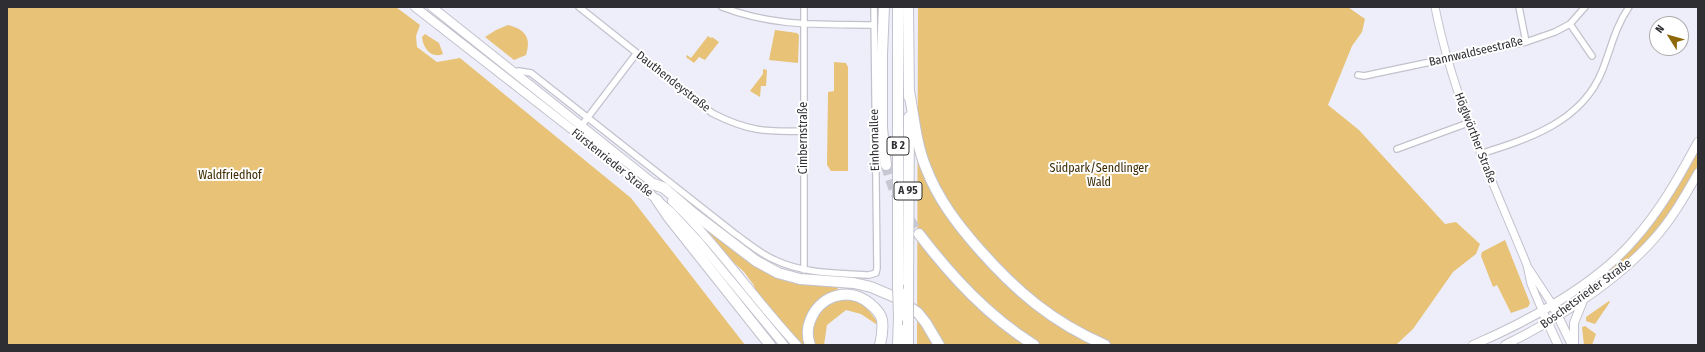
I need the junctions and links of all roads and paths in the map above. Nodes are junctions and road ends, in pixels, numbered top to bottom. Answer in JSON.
{"nodes":[{"id":1,"x":415,"y":7,"type":"edge"},
{"id":2,"x":579,"y":7,"type":"edge"},
{"id":3,"x":722,"y":7,"type":"edge"},
{"id":4,"x":804,"y":7,"type":"edge"},
{"id":5,"x":874,"y":7,"type":"edge"},
{"id":6,"x":884,"y":7,"type":"edge"},
{"id":7,"x":898,"y":7,"type":"edge"},
{"id":8,"x":908,"y":7,"type":"edge"},
{"id":9,"x":1435,"y":7,"type":"edge"},
{"id":10,"x":1519,"y":7,"type":"edge"},
{"id":11,"x":1585,"y":7,"type":"edge"},
{"id":12,"x":1629,"y":7,"type":"edge"},
{"id":13,"x":433,"y":8,"type":"edge"},
{"id":14,"x":428,"y":17,"type":"junction"},
{"id":15,"x":804,"y":24,"type":"junction"},
{"id":16,"x":874,"y":24,"type":"junction"},
{"id":17,"x":1570,"y":24,"type":"junction"},
{"id":18,"x":1526,"y":42,"type":"junction"},
{"id":19,"x":636,"y":54,"type":"junction"},
{"id":20,"x":1592,"y":56,"type":"dead end"},
{"id":21,"x":1448,"y":59,"type":"junction"},
{"id":22,"x":515,"y":72,"type":"junction"},
{"id":23,"x":1358,"y":75,"type":"dead end"},
{"id":24,"x":909,"y":92,"type":"junction"},
{"id":25,"x":588,"y":118,"type":"junction"},
{"id":26,"x":1468,"y":123,"type":"junction"},
{"id":27,"x":582,"y":125,"type":"junction"},
{"id":28,"x":804,"y":131,"type":"junction"},
{"id":29,"x":1698,"y":142,"type":"edge"},
{"id":30,"x":1397,"y":149,"type":"dead end"},
{"id":31,"x":1480,"y":154,"type":"junction"},
{"id":32,"x":886,"y":165,"type":"tunnel mouth"},
{"id":33,"x":1698,"y":173,"type":"edge"},
{"id":34,"x":654,"y":184,"type":"junction"},
{"id":35,"x":657,"y":200,"type":"junction"},
{"id":36,"x":1643,"y":229,"type":"junction"},
{"id":37,"x":919,"y":234,"type":"tunnel mouth"},
{"id":38,"x":1654,"y":240,"type":"junction"},
{"id":39,"x":1527,"y":265,"type":"junction"},
{"id":40,"x":804,"y":270,"type":"junction"},
{"id":41,"x":876,"y":273,"type":"joint"},
{"id":42,"x":1584,"y":298,"type":"junction"},
{"id":43,"x":1552,"y":304,"type":"junction"},
{"id":44,"x":1542,"y":310,"type":"junction"},
{"id":45,"x":1557,"y":316,"type":"junction"},
{"id":46,"x":1547,"y":323,"type":"junction"},
{"id":47,"x":770,"y":345,"type":"edge"},
{"id":48,"x":784,"y":345,"type":"edge"},
{"id":49,"x":797,"y":345,"type":"edge"},
{"id":50,"x":810,"y":345,"type":"edge"},
{"id":51,"x":880,"y":345,"type":"edge"},
{"id":52,"x":898,"y":345,"type":"edge"},
{"id":53,"x":908,"y":345,"type":"edge"},
{"id":54,"x":939,"y":345,"type":"edge"},
{"id":55,"x":1034,"y":345,"type":"edge"},
{"id":56,"x":1105,"y":345,"type":"edge"},
{"id":57,"x":1473,"y":345,"type":"edge"},
{"id":58,"x":1505,"y":345,"type":"edge"},
{"id":59,"x":1558,"y":345,"type":"edge"},
{"id":60,"x":1573,"y":345,"type":"edge"}],
"edges":[{"from":1,"to":14,"type":"main road","name":"Fürstenrieder Straße"},
{"from":2,"to":19,"type":"street","name":"Dauthendeystraße"},
{"from":3,"to":15,"type":"street"},
{"from":4,"to":15,"type":"street","name":"Cimbernstraße"},
{"from":5,"to":16,"type":"street","name":"Einhornallee"},
{"from":6,"to":32,"type":"highway"},
{"from":7,"to":52,"type":"highway","number":"B 2","bridge":true},
{"from":8,"to":24,"type":"highway","number":"A 95"},
{"from":9,"to":21,"type":"street","name":"Höglwörther Straße"},
{"from":10,"to":18,"type":"street"},
{"from":11,"to":17,"type":"street","name":"Bannwaldseestraße"},
{"from":12,"to":31,"type":"street"},
{"from":13,"to":14,"type":"main road"},
{"from":13,"to":22,"type":"main road","name":"Fürstenrieder Straße"},
{"from":14,"to":35,"type":"main road","name":"Fürstenrieder Straße"},
{"from":15,"to":16,"type":"street"},
{"from":15,"to":28,"type":"street","name":"Cimbernstraße"},
{"from":16,"to":41,"type":"street","name":"Einhornallee"},
{"from":17,"to":18,"type":"street","name":"Bannwaldseestraße"},
{"from":17,"to":20,"type":"street"},
{"from":18,"to":21,"type":"street","name":"Bannwaldseestraße"},
{"from":19,"to":25,"type":"street"},
{"from":19,"to":28,"type":"street","name":"Dauthendeystraße"},
{"from":21,"to":23,"type":"street","name":"Bannwaldseestraße"},
{"from":21,"to":26,"type":"street","name":"Höglwörther Straße"},
{"from":22,"to":25,"type":"street","name":"Fürstenrieder Straße"},
{"from":22,"to":27,"type":"main road","name":"Fürstenrieder Straße"},
{"from":24,"to":53,"type":"highway","number":"A 95","bridge":true},
{"from":24,"to":56,"type":"highway"},
{"from":25,"to":27,"type":"street"},
{"from":25,"to":40,"type":"street","name":"Fürstenrieder Straße"},
{"from":26,"to":30,"type":"street"},
{"from":26,"to":31,"type":"street","name":"Höglwörther Straße"},
{"from":27,"to":34,"type":"main road","name":"Fürstenrieder Straße"},
{"from":28,"to":40,"type":"street","name":"Cimbernstraße"},
{"from":29,"to":36,"type":"main road","name":"Boschetsrieder Straße"},
{"from":31,"to":39,"type":"street","name":"Höglwörther Straße"},
{"from":33,"to":38,"type":"main road","name":"Boschetsrieder Straße"},
{"from":34,"to":49,"type":"main road","name":"Fürstenrieder Straße"},
{"from":34,"to":54,"type":"highway"},
{"from":35,"to":47,"type":"highway"},
{"from":35,"to":48,"type":"main road","name":"Fürstenrieder Straße"},
{"from":36,"to":38,"type":"main road"},
{"from":36,"to":43,"type":"main road","name":"Boschetsrieder Straße"},
{"from":37,"to":55,"type":"highway"},
{"from":38,"to":42,"type":"main road","name":"Boschetsrieder Straße"},
{"from":39,"to":43,"type":"street","name":"Höglwörther Straße"},
{"from":39,"to":44,"type":"street","name":"Höglwörther Straße"},
{"from":40,"to":41,"type":"street","name":"Fürstenrieder Straße"},
{"from":42,"to":45,"type":"main road","name":"Boschetsrieder Straße"},
{"from":42,"to":60,"type":"main road"},
{"from":43,"to":44,"type":"main road","name":"Boschetsrieder Straße"},
{"from":43,"to":45,"type":"main road"},
{"from":44,"to":46,"type":"main road","name":"Höglwörther Straße"},
{"from":44,"to":57,"type":"main road","name":"Boschetsrieder Straße"},
{"from":45,"to":46,"type":"main road","name":"Boschetsrieder Straße"},
{"from":45,"to":60,"type":"main road"},
{"from":46,"to":58,"type":"main road","name":"Boschetsrieder Straße"},
{"from":46,"to":59,"type":"main road","name":"Höglwörther Straße"},
{"from":50,"to":51,"type":"highway"}]}
